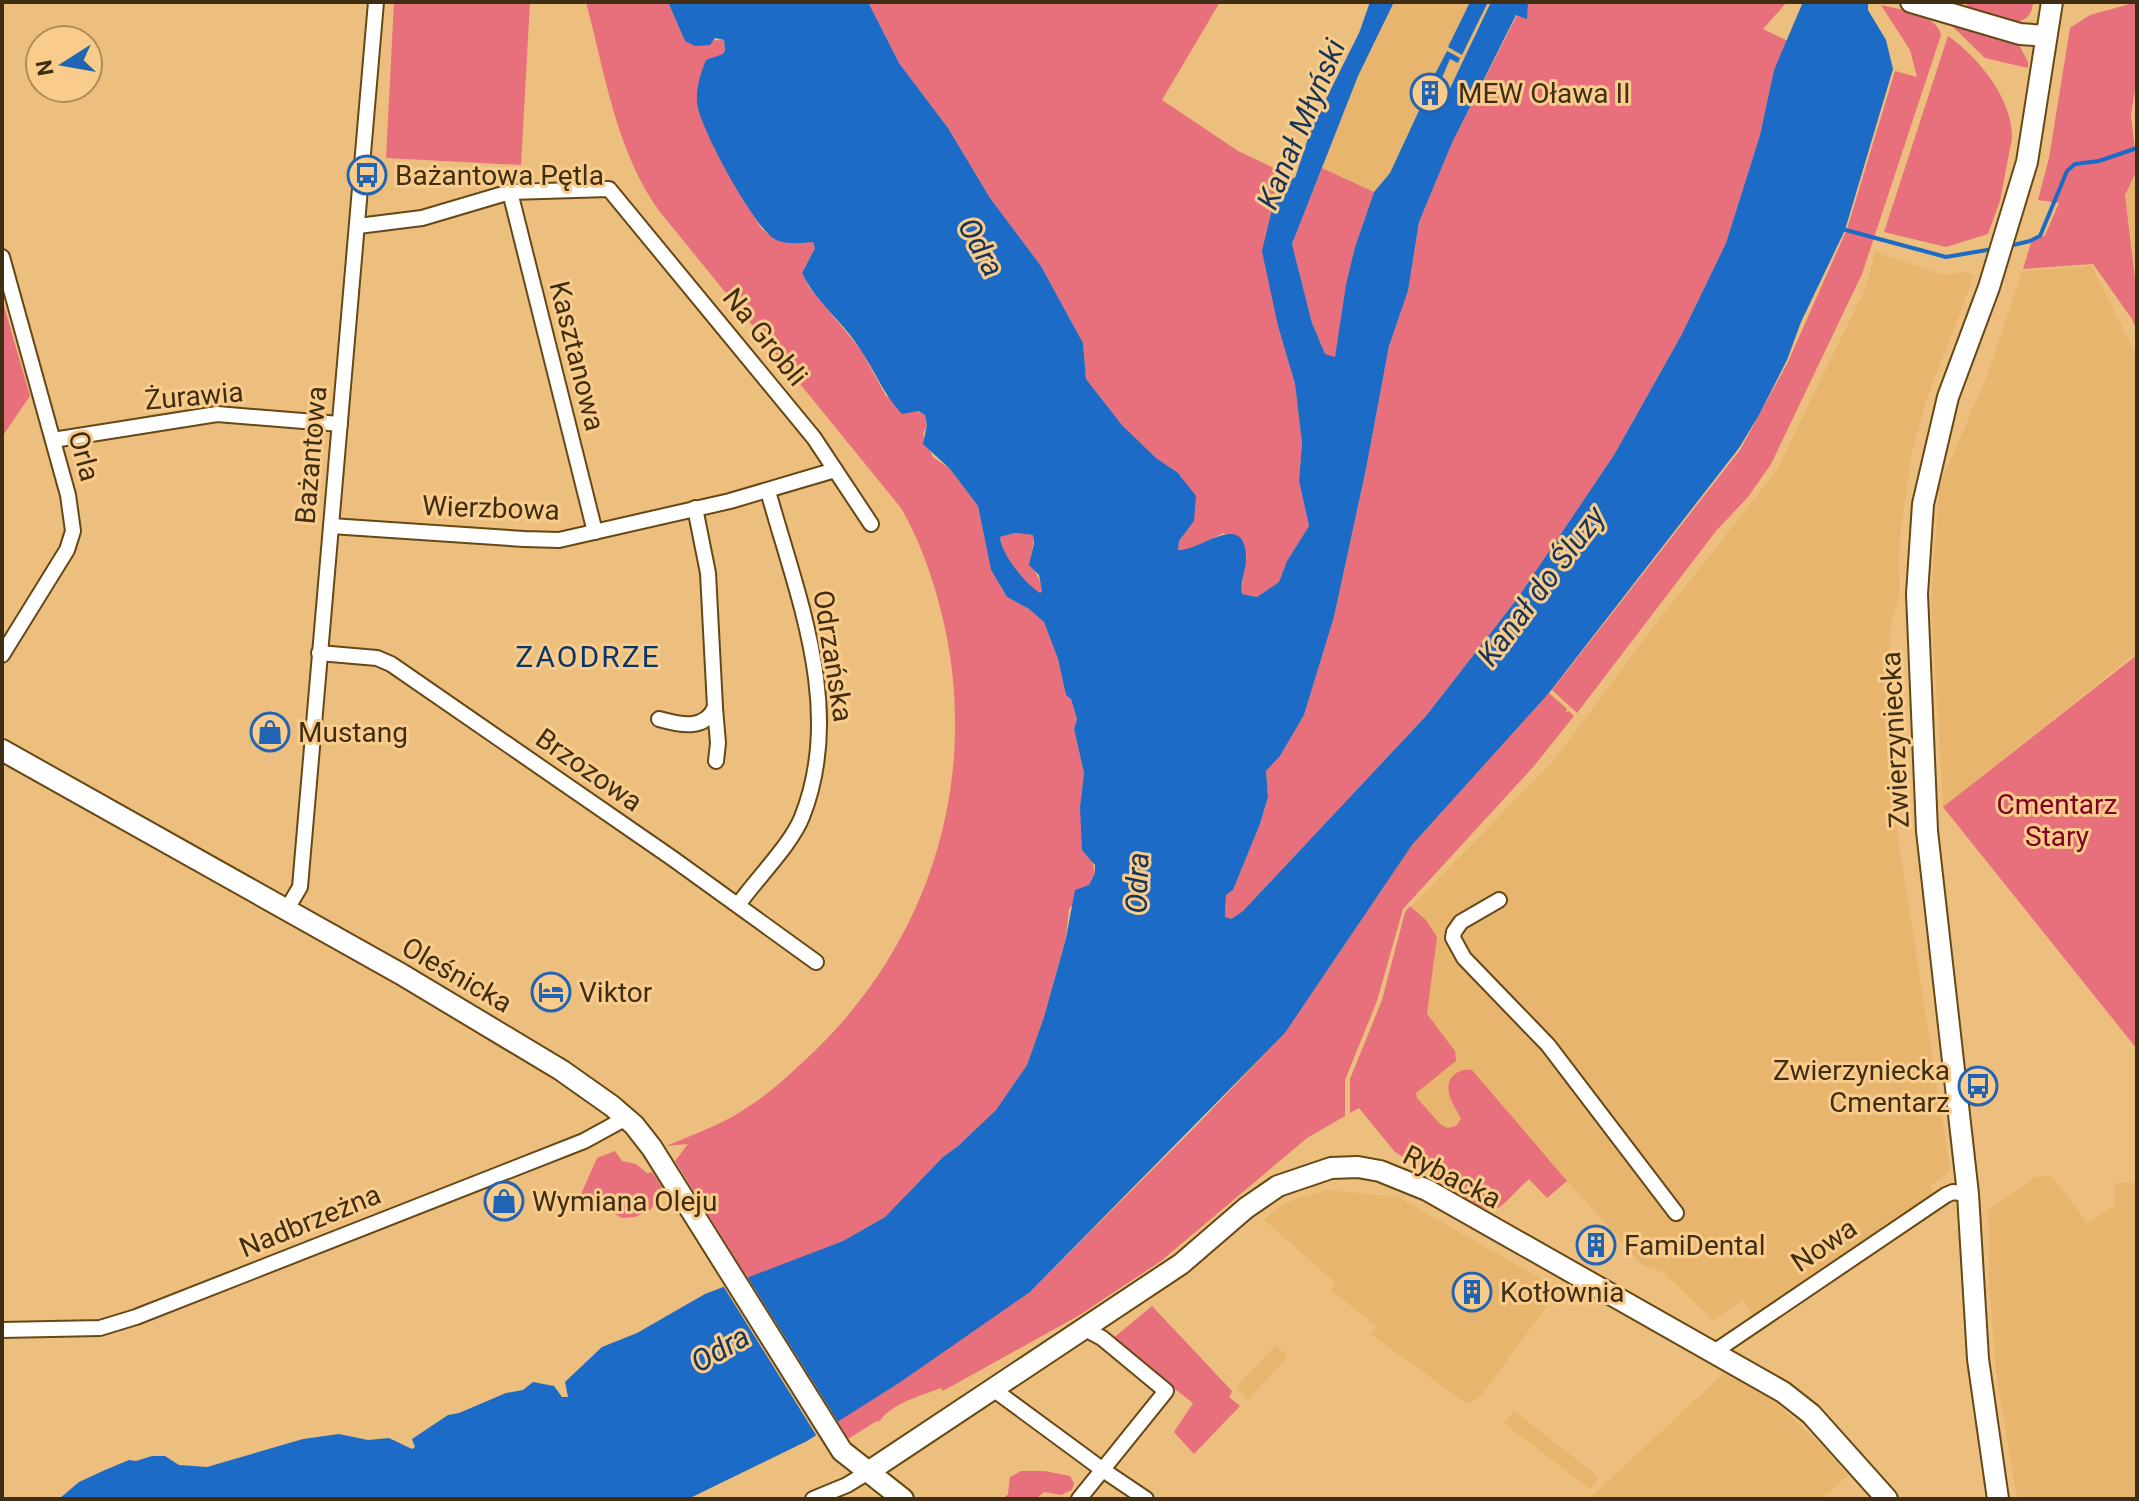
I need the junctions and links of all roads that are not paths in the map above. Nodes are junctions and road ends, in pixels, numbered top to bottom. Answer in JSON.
{"nodes":[{"id":1,"x":376,"y":2,"type":"edge"},
{"id":2,"x":1911,"y":2,"type":"edge"},
{"id":3,"x":2050,"y":3,"type":"edge"},
{"id":4,"x":1945,"y":5,"type":"edge"},
{"id":5,"x":2046,"y":36,"type":"junction"},
{"id":6,"x":510,"y":192,"type":"junction"},
{"id":7,"x":358,"y":226,"type":"junction"},
{"id":8,"x":2,"y":257,"type":"edge"},
{"id":9,"x":340,"y":424,"type":"junction"},
{"id":10,"x":53,"y":440,"type":"junction"},
{"id":11,"x":835,"y":470,"type":"junction"},
{"id":12,"x":768,"y":491,"type":"junction"},
{"id":13,"x":695,"y":508,"type":"junction"},
{"id":14,"x":871,"y":524,"type":"dead end"},
{"id":15,"x":331,"y":526,"type":"junction"},
{"id":16,"x":595,"y":532,"type":"junction"},
{"id":17,"x":319,"y":653,"type":"junction"},
{"id":18,"x":2,"y":655,"type":"edge"},
{"id":19,"x":715,"y":707,"type":"junction"},
{"id":20,"x":659,"y":719,"type":"dead end"},
{"id":21,"x":2,"y":750,"type":"edge"},
{"id":22,"x":716,"y":761,"type":"dead end"},
{"id":23,"x":1499,"y":900,"type":"dead end"},
{"id":24,"x":738,"y":905,"type":"junction"},
{"id":25,"x":287,"y":909,"type":"junction"},
{"id":26,"x":816,"y":962,"type":"dead end"},
{"id":27,"x":626,"y":1118,"type":"junction"},
{"id":28,"x":1968,"y":1194,"type":"junction"},
{"id":29,"x":1676,"y":1213,"type":"dead end"},
{"id":30,"x":1085,"y":1329,"type":"junction"},
{"id":31,"x":2,"y":1330,"type":"edge"},
{"id":32,"x":1714,"y":1352,"type":"junction"},
{"id":33,"x":993,"y":1389,"type":"junction"},
{"id":34,"x":1103,"y":1470,"type":"junction"},
{"id":35,"x":868,"y":1472,"type":"junction"},
{"id":36,"x":2000,"y":1494,"type":"edge"},
{"id":37,"x":813,"y":1499,"type":"edge"},
{"id":38,"x":903,"y":1499,"type":"edge"},
{"id":39,"x":1079,"y":1499,"type":"edge"},
{"id":40,"x":1146,"y":1499,"type":"edge"},
{"id":41,"x":1887,"y":1499,"type":"edge"}],
"edges":[{"from":1,"to":7,"type":"street","name":"Bażantowa"},
{"from":2,"to":4,"type":"street"},
{"from":3,"to":5,"type":"street","name":"Zwierzyniecka"},
{"from":4,"to":5,"type":"street"},
{"from":5,"to":28,"type":"street","name":"Zwierzyniecka"},
{"from":6,"to":7,"type":"street"},
{"from":6,"to":11,"type":"street","name":"Na Grobli"},
{"from":6,"to":16,"type":"street","name":"Kasztanowa"},
{"from":7,"to":9,"type":"street","name":"Bażantowa"},
{"from":8,"to":10,"type":"street","name":"Orla"},
{"from":9,"to":10,"type":"street","name":"Żurawia"},
{"from":9,"to":15,"type":"street","name":"Bażantowa"},
{"from":10,"to":18,"type":"street","name":"Orla"},
{"from":11,"to":12,"type":"street","name":"Wierzbowa"},
{"from":11,"to":14,"type":"street","name":"Na Grobli"},
{"from":12,"to":13,"type":"street","name":"Wierzbowa"},
{"from":12,"to":24,"type":"street","name":"Odrzańska"},
{"from":13,"to":16,"type":"street","name":"Wierzbowa"},
{"from":13,"to":19,"type":"street"},
{"from":15,"to":16,"type":"street","name":"Wierzbowa"},
{"from":15,"to":17,"type":"street","name":"Bażantowa"},
{"from":17,"to":24,"type":"street","name":"Brzozowa"},
{"from":17,"to":25,"type":"street","name":"Bażantowa"},
{"from":19,"to":20,"type":"street"},
{"from":19,"to":22,"type":"street"},
{"from":21,"to":25,"type":"street","name":"Oleśnicka"},
{"from":23,"to":29,"type":"street"},
{"from":24,"to":26,"type":"street","name":"Brzozowa"},
{"from":25,"to":27,"type":"street","name":"Oleśnicka"},
{"from":27,"to":31,"type":"street","name":"Nadbrzeżna"},
{"from":27,"to":35,"type":"street","name":"Oleśnicka"},
{"from":28,"to":32,"type":"street","name":"Nowa"},
{"from":28,"to":36,"type":"street","name":"Zwierzyniecka"},
{"from":30,"to":32,"type":"street","name":"Rybacka"},
{"from":30,"to":33,"type":"street","name":"Rybacka"},
{"from":30,"to":34,"type":"street"},
{"from":32,"to":41,"type":"street","name":"Rybacka"},
{"from":33,"to":34,"type":"street"},
{"from":33,"to":35,"type":"street","name":"Rybacka"},
{"from":34,"to":39,"type":"street"},
{"from":34,"to":40,"type":"street"},
{"from":35,"to":37,"type":"street","name":"Rybacka"},
{"from":35,"to":38,"type":"street","name":"Oleśnicka"}]}
